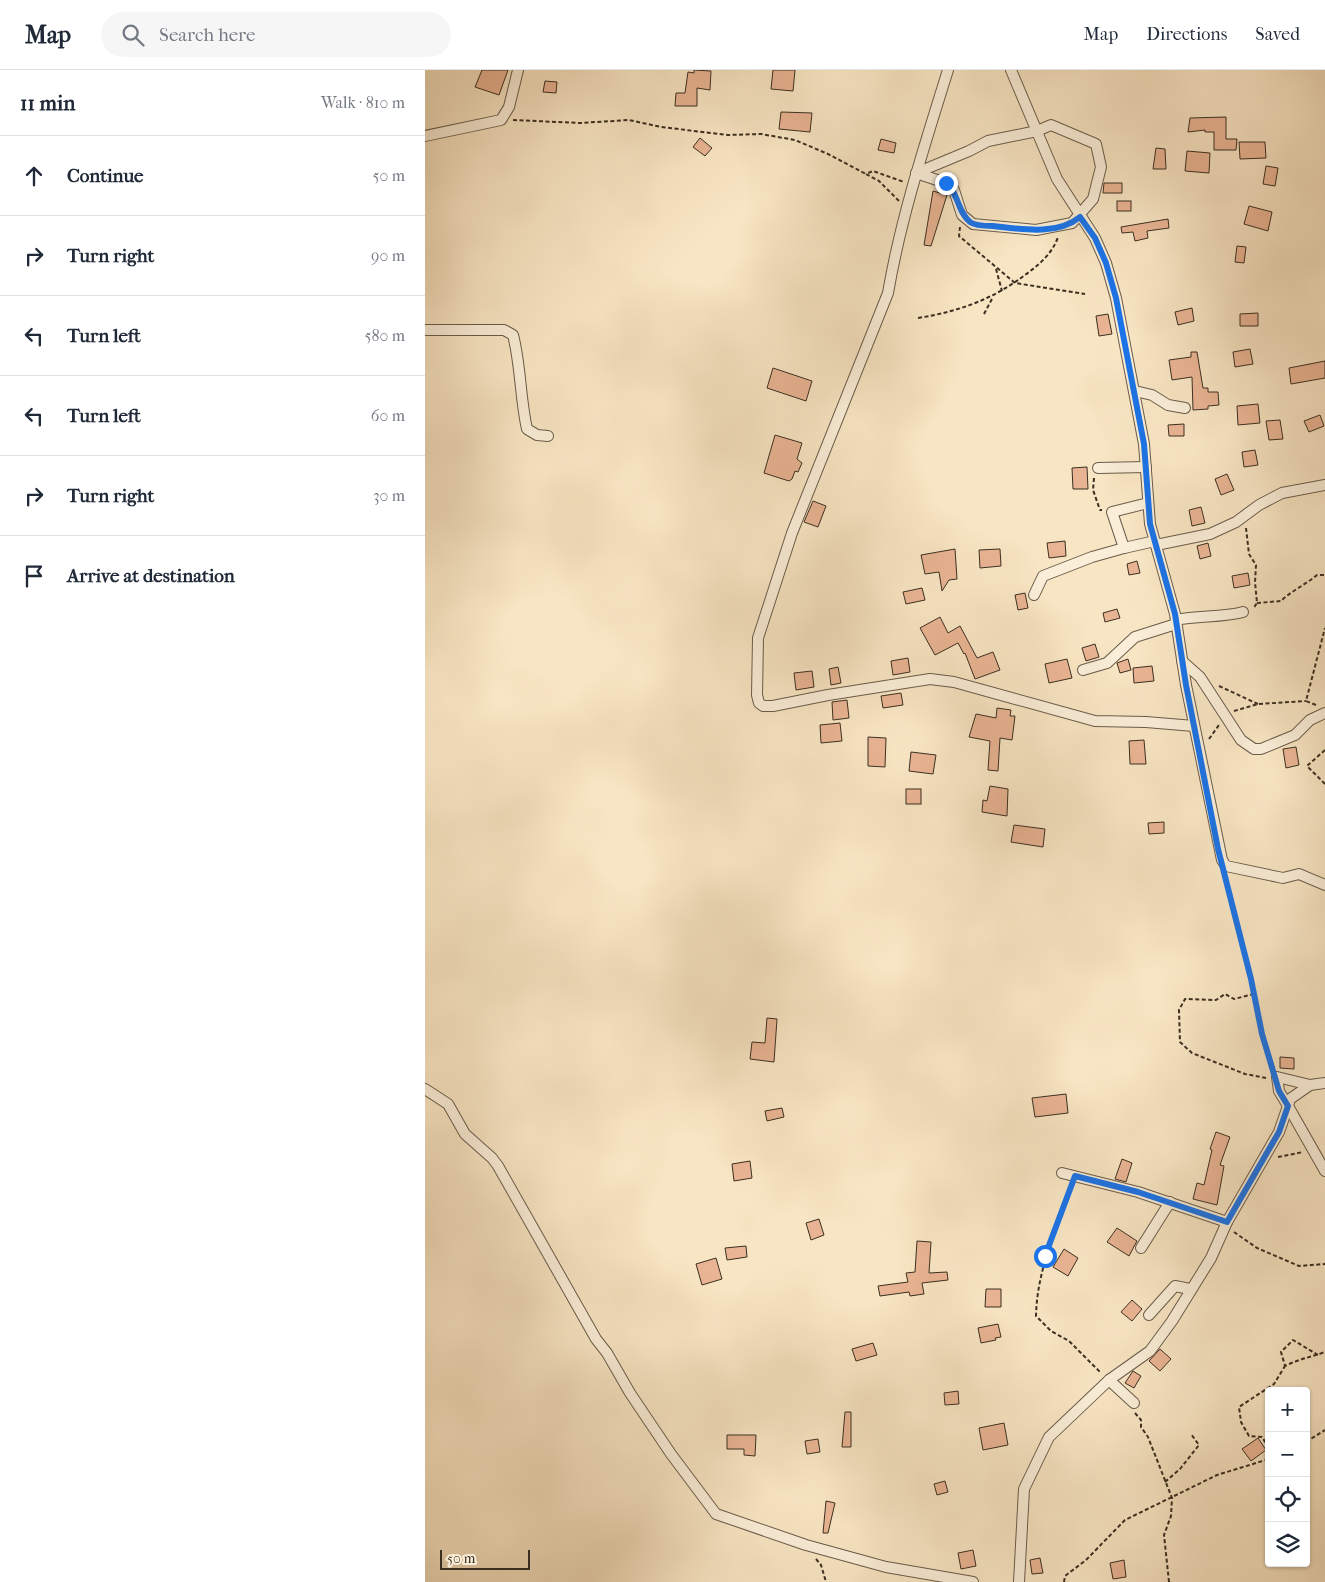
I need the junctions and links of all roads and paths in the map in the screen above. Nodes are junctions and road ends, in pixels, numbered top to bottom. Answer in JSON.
{"nodes":[{"id":1,"x":518,"y":70,"type":"edge"},
{"id":2,"x":947,"y":70,"type":"edge"},
{"id":3,"x":1011,"y":70,"type":"edge"},
{"id":4,"x":501,"y":120,"type":"junction"},
{"id":5,"x":1037,"y":131,"type":"junction"},
{"id":6,"x":425,"y":136,"type":"edge"},
{"id":7,"x":916,"y":173,"type":"junction"},
{"id":8,"x":866,"y":174,"type":"junction"},
{"id":9,"x":913,"y":185,"type":"junction"},
{"id":10,"x":908,"y":205,"type":"junction"},
{"id":11,"x":962,"y":215,"type":"junction"},
{"id":12,"x":1080,"y":217,"type":"junction"},
{"id":13,"x":1061,"y":225,"type":"junction"},
{"id":14,"x":996,"y":269,"type":"junction"},
{"id":15,"x":1015,"y":283,"type":"junction"},
{"id":16,"x":1002,"y":292,"type":"junction"},
{"id":17,"x":1085,"y":294,"type":"dead end"},
{"id":18,"x":993,"y":297,"type":"junction"},
{"id":19,"x":984,"y":314,"type":"dead end"},
{"id":20,"x":917,"y":318,"type":"dead end"},
{"id":21,"x":425,"y":330,"type":"edge"},
{"id":22,"x":1135,"y":391,"type":"junction"},
{"id":23,"x":1185,"y":408,"type":"dead end"},
{"id":24,"x":548,"y":436,"type":"dead end"},
{"id":25,"x":1098,"y":468,"type":"joint"},
{"id":26,"x":1146,"y":468,"type":"junction"},
{"id":27,"x":1325,"y":485,"type":"edge"},
{"id":28,"x":1148,"y":503,"type":"junction"},
{"id":29,"x":1112,"y":512,"type":"junction"},
{"id":30,"x":1244,"y":516,"type":"junction"},
{"id":31,"x":1156,"y":543,"type":"junction"},
{"id":32,"x":1124,"y":548,"type":"junction"},
{"id":33,"x":1325,"y":576,"type":"edge"},
{"id":34,"x":1034,"y":595,"type":"dead end"},
{"id":35,"x":1257,"y":603,"type":"junction"},
{"id":36,"x":1243,"y":612,"type":"joint"},
{"id":37,"x":1176,"y":622,"type":"junction"},
{"id":38,"x":1325,"y":628,"type":"edge"},
{"id":39,"x":1182,"y":661,"type":"junction"},
{"id":40,"x":1083,"y":670,"type":"dead end"},
{"id":41,"x":1198,"y":675,"type":"junction"},
{"id":42,"x":1306,"y":701,"type":"junction"},
{"id":43,"x":1257,"y":704,"type":"junction"},
{"id":44,"x":1323,"y":710,"type":"edge"},
{"id":45,"x":1224,"y":714,"type":"junction"},
{"id":46,"x":1194,"y":726,"type":"junction"},
{"id":47,"x":1325,"y":750,"type":"edge"},
{"id":48,"x":1199,"y":752,"type":"junction"},
{"id":49,"x":1325,"y":784,"type":"edge"},
{"id":50,"x":1221,"y":860,"type":"junction"},
{"id":51,"x":1325,"y":885,"type":"edge"},
{"id":52,"x":1254,"y":994,"type":"junction"},
{"id":53,"x":1277,"y":1077,"type":"junction"},
{"id":54,"x":1325,"y":1082,"type":"edge"},
{"id":55,"x":1310,"y":1085,"type":"junction"},
{"id":56,"x":425,"y":1089,"type":"edge"},
{"id":57,"x":1288,"y":1106,"type":"junction"},
{"id":58,"x":1312,"y":1150,"type":"junction"},
{"id":59,"x":1263,"y":1159,"type":"junction"},
{"id":60,"x":1325,"y":1171,"type":"edge"},
{"id":61,"x":1062,"y":1174,"type":"dead end"},
{"id":62,"x":1075,"y":1176,"type":"junction"},
{"id":63,"x":1170,"y":1202,"type":"junction"},
{"id":64,"x":1227,"y":1222,"type":"junction"},
{"id":65,"x":1141,"y":1248,"type":"dead end"},
{"id":66,"x":1325,"y":1264,"type":"edge"},
{"id":67,"x":1191,"y":1289,"type":"junction"},
{"id":68,"x":1149,"y":1316,"type":"dead end"},
{"id":69,"x":1325,"y":1352,"type":"edge"},
{"id":70,"x":1318,"y":1355,"type":"junction"},
{"id":71,"x":1285,"y":1366,"type":"junction"},
{"id":72,"x":1109,"y":1380,"type":"junction"},
{"id":73,"x":1134,"y":1403,"type":"joint"},
{"id":74,"x":1325,"y":1430,"type":"edge"},
{"id":75,"x":1191,"y":1434,"type":"dead end"},
{"id":76,"x":1310,"y":1439,"type":"edge"},
{"id":77,"x":1265,"y":1442,"type":"edge"},
{"id":78,"x":1265,"y":1461,"type":"edge"},
{"id":79,"x":1165,"y":1482,"type":"junction"},
{"id":80,"x":1173,"y":1498,"type":"junction"},
{"id":81,"x":806,"y":1545,"type":"junction"},
{"id":82,"x":825,"y":1582,"type":"edge"},
{"id":83,"x":973,"y":1582,"type":"edge"},
{"id":84,"x":1019,"y":1582,"type":"edge"},
{"id":85,"x":1064,"y":1582,"type":"edge"},
{"id":86,"x":1169,"y":1582,"type":"edge"}],
"edges":[{"from":1,"to":4,"type":"street"},
{"from":2,"to":7,"type":"street"},
{"from":3,"to":5,"type":"street"},
{"from":4,"to":6,"type":"street"},
{"from":4,"to":8,"type":"path"},
{"from":5,"to":7,"type":"street"},
{"from":5,"to":12,"type":"street"},
{"from":5,"to":12,"type":"street"},
{"from":7,"to":9,"type":"street"},
{"from":7,"to":11,"type":"street"},
{"from":8,"to":9,"type":"path"},
{"from":8,"to":10,"type":"path"},
{"from":9,"to":10,"type":"street"},
{"from":10,"to":46,"type":"street"},
{"from":11,"to":13,"type":"street"},
{"from":11,"to":14,"type":"path"},
{"from":12,"to":13,"type":"street"},
{"from":12,"to":22,"type":"street"},
{"from":13,"to":15,"type":"path"},
{"from":14,"to":15,"type":"path"},
{"from":14,"to":16,"type":"path"},
{"from":15,"to":16,"type":"path"},
{"from":15,"to":17,"type":"path"},
{"from":16,"to":18,"type":"path"},
{"from":18,"to":19,"type":"path"},
{"from":18,"to":20,"type":"path"},
{"from":21,"to":24,"type":"street"},
{"from":22,"to":23,"type":"street"},
{"from":22,"to":26,"type":"street"},
{"from":25,"to":26,"type":"street"},
{"from":25,"to":29,"type":"path"},
{"from":26,"to":28,"type":"street"},
{"from":27,"to":30,"type":"street"},
{"from":28,"to":29,"type":"street"},
{"from":28,"to":31,"type":"street"},
{"from":29,"to":32,"type":"street"},
{"from":30,"to":31,"type":"street"},
{"from":30,"to":35,"type":"path"},
{"from":31,"to":32,"type":"street"},
{"from":31,"to":37,"type":"street"},
{"from":32,"to":34,"type":"street"},
{"from":33,"to":35,"type":"path"},
{"from":35,"to":36,"type":"path"},
{"from":36,"to":37,"type":"street"},
{"from":37,"to":39,"type":"street"},
{"from":37,"to":40,"type":"street"},
{"from":38,"to":42,"type":"path"},
{"from":39,"to":41,"type":"street"},
{"from":39,"to":46,"type":"street"},
{"from":41,"to":43,"type":"path"},
{"from":41,"to":45,"type":"street"},
{"from":42,"to":43,"type":"path"},
{"from":42,"to":44,"type":"path"},
{"from":43,"to":45,"type":"path"},
{"from":44,"to":45,"type":"street"},
{"from":45,"to":48,"type":"path"},
{"from":46,"to":48,"type":"street"},
{"from":47,"to":49,"type":"path"},
{"from":48,"to":50,"type":"street"},
{"from":50,"to":51,"type":"street"},
{"from":50,"to":52,"type":"path"},
{"from":52,"to":53,"type":"path"},
{"from":52,"to":53,"type":"path"},
{"from":53,"to":55,"type":"street"},
{"from":53,"to":57,"type":"street"},
{"from":54,"to":55,"type":"street"},
{"from":55,"to":57,"type":"street"},
{"from":56,"to":81,"type":"street"},
{"from":57,"to":58,"type":"street"},
{"from":57,"to":59,"type":"street"},
{"from":58,"to":59,"type":"path"},
{"from":58,"to":60,"type":"street"},
{"from":59,"to":64,"type":"street"},
{"from":61,"to":62,"type":"street"},
{"from":62,"to":63,"type":"street"},
{"from":62,"to":72,"type":"path"},
{"from":63,"to":64,"type":"street"},
{"from":63,"to":65,"type":"street"},
{"from":64,"to":66,"type":"path"},
{"from":64,"to":67,"type":"street"},
{"from":67,"to":68,"type":"street"},
{"from":67,"to":72,"type":"street"},
{"from":69,"to":70,"type":"path"},
{"from":70,"to":71,"type":"path"},
{"from":70,"to":71,"type":"path"},
{"from":71,"to":77,"type":"path"},
{"from":72,"to":73,"type":"street"},
{"from":72,"to":84,"type":"street"},
{"from":73,"to":79,"type":"path"},
{"from":74,"to":76,"type":"path"},
{"from":75,"to":79,"type":"path"},
{"from":78,"to":80,"type":"path"},
{"from":79,"to":80,"type":"path"},
{"from":80,"to":85,"type":"path"},
{"from":80,"to":86,"type":"path"},
{"from":81,"to":82,"type":"path"},
{"from":81,"to":83,"type":"street"}]}
